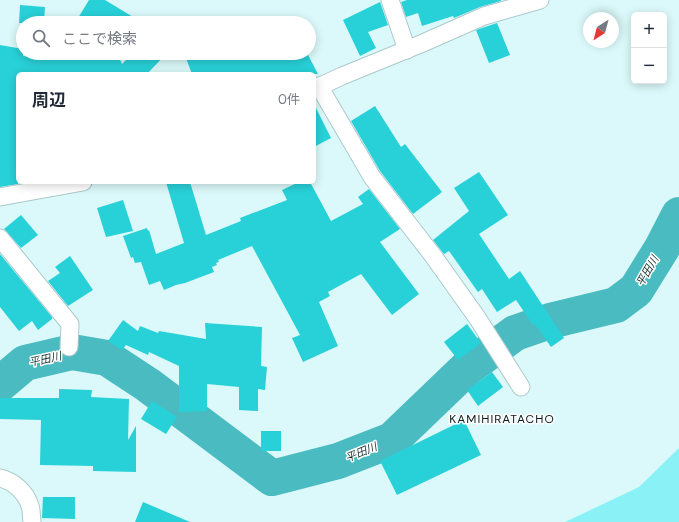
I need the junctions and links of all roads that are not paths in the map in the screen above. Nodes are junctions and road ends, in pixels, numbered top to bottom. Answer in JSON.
{"nodes":[{"id":1,"x":390,"y":0,"type":"edge"},
{"id":2,"x":540,"y":0,"type":"edge"},
{"id":3,"x":407,"y":50,"type":"junction"},
{"id":4,"x":317,"y":87,"type":"edge"},
{"id":5,"x":72,"y":184,"type":"edge"},
{"id":6,"x":0,"y":197,"type":"edge"},
{"id":7,"x":0,"y":238,"type":"edge"},
{"id":8,"x":69,"y":347,"type":"dead end"},
{"id":9,"x":521,"y":387,"type":"dead end"},
{"id":10,"x":0,"y":478,"type":"edge"},
{"id":11,"x":32,"y":522,"type":"edge"}],
"edges":[{"from":1,"to":3,"type":"street"},
{"from":2,"to":3,"type":"street"},
{"from":3,"to":4,"type":"street"},
{"from":4,"to":9,"type":"street"},
{"from":5,"to":6,"type":"street"},
{"from":7,"to":8,"type":"street"},
{"from":10,"to":11,"type":"street"}]}
